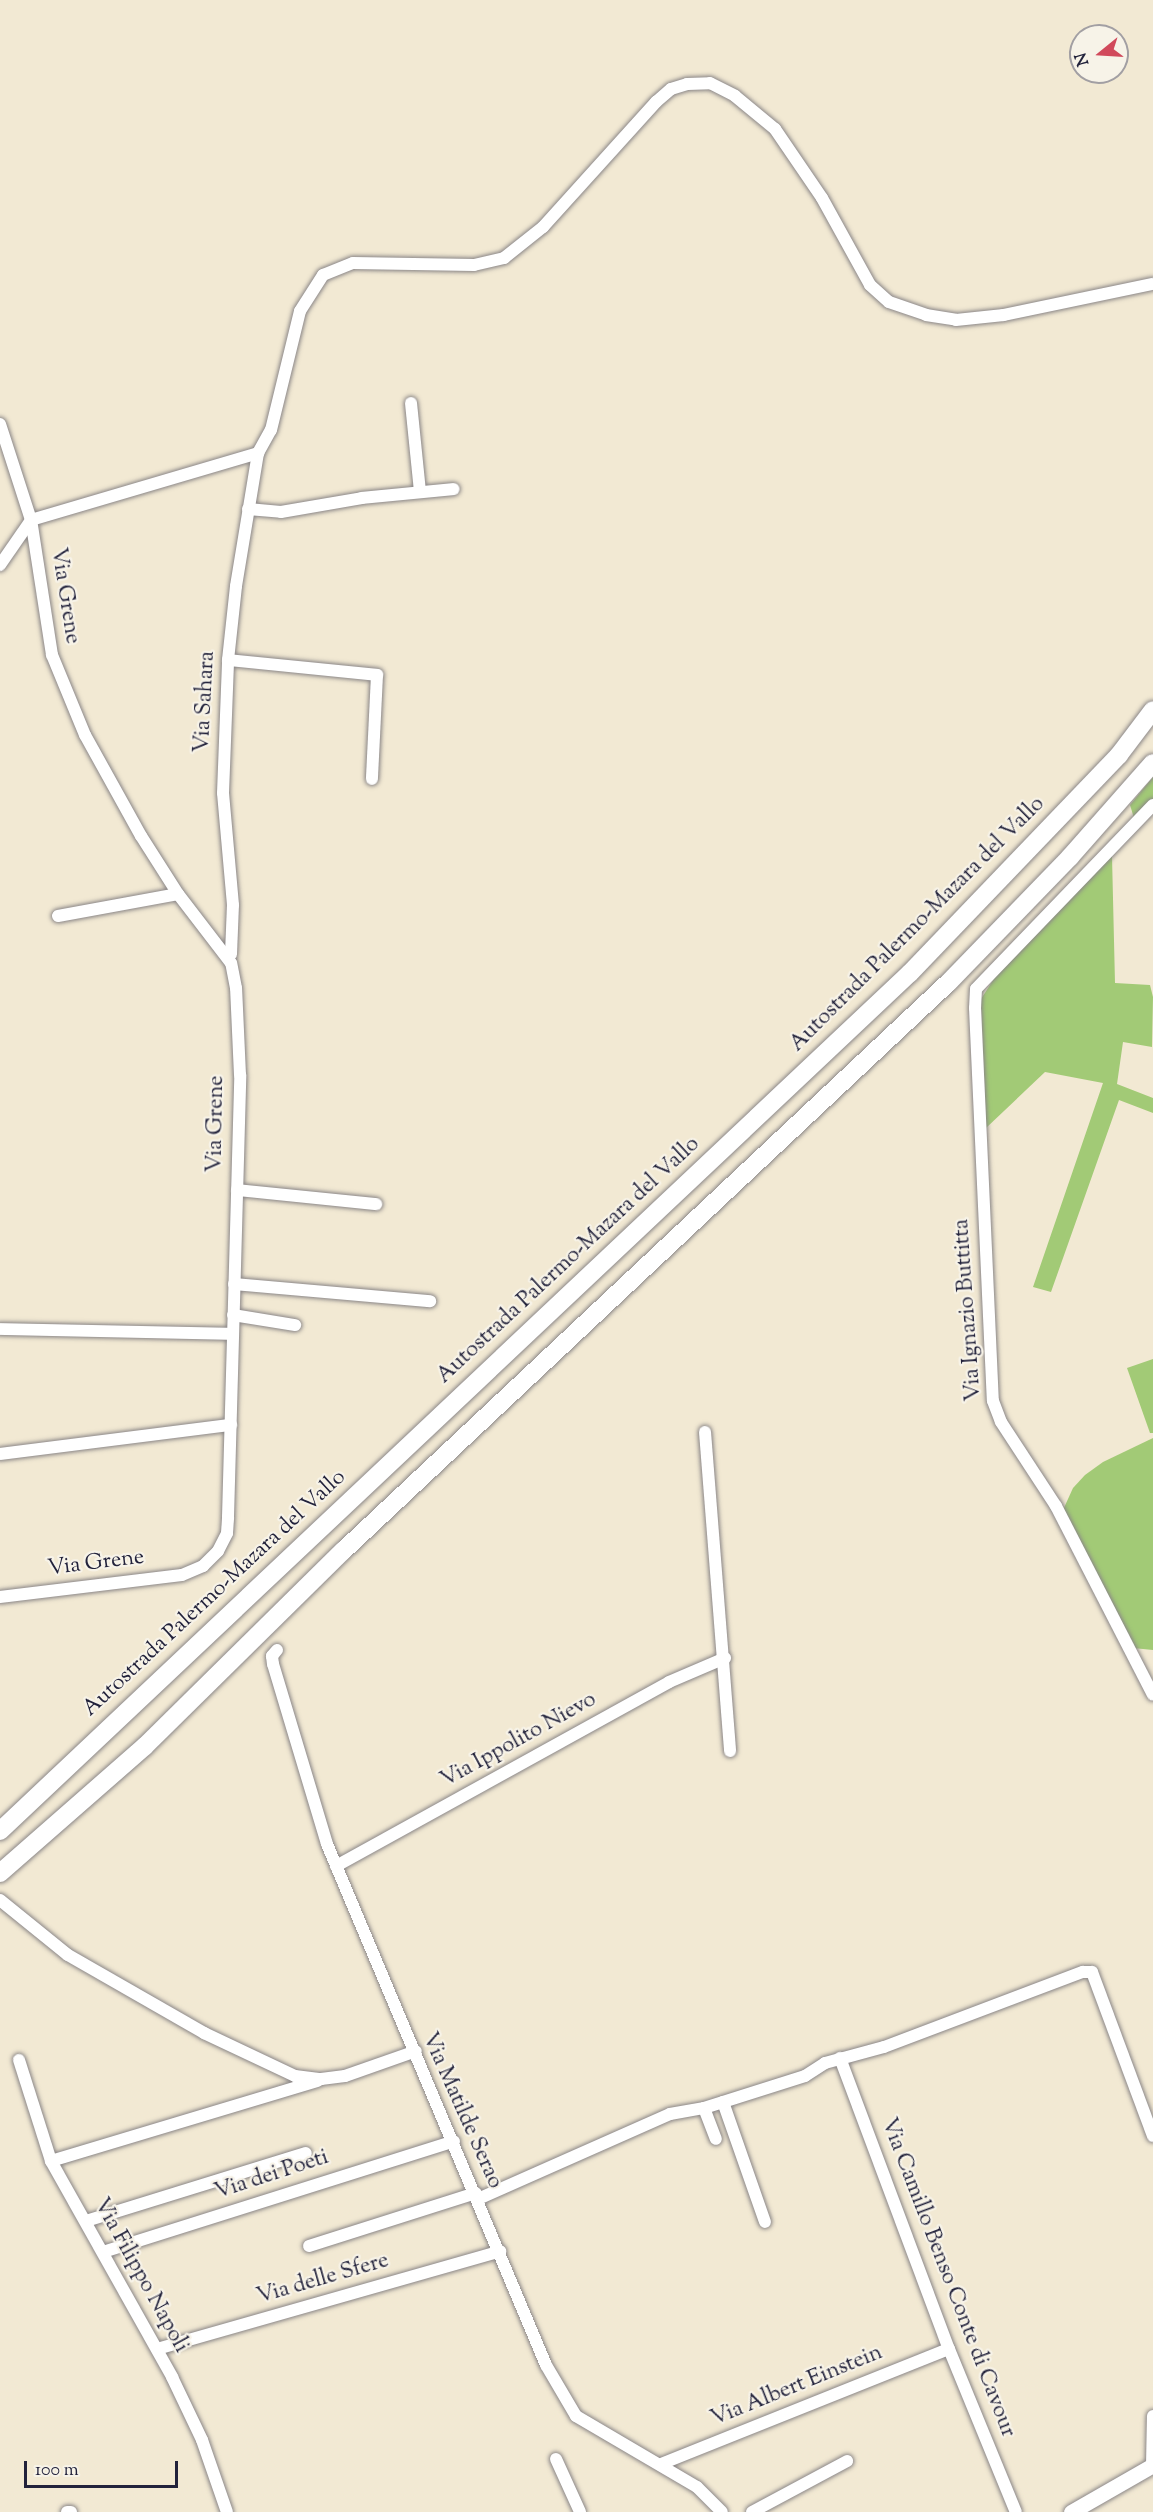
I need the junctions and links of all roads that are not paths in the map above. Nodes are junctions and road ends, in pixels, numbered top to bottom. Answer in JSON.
{"nodes":[{"id":1,"x":1153,"y":284,"type":"edge"},
{"id":2,"x":411,"y":403,"type":"dead end"},
{"id":3,"x":0,"y":424,"type":"edge"},
{"id":4,"x":258,"y":453,"type":"junction"},
{"id":5,"x":454,"y":489,"type":"dead end"},
{"id":6,"x":420,"y":492,"type":"junction"},
{"id":7,"x":248,"y":509,"type":"junction"},
{"id":8,"x":31,"y":520,"type":"junction"},
{"id":9,"x":0,"y":565,"type":"edge"},
{"id":10,"x":228,"y":660,"type":"junction"},
{"id":11,"x":1153,"y":710,"type":"edge"},
{"id":12,"x":1153,"y":763,"type":"edge"},
{"id":13,"x":372,"y":778,"type":"dead end"},
{"id":14,"x":1153,"y":805,"type":"edge"},
{"id":15,"x":178,"y":894,"type":"junction"},
{"id":16,"x":58,"y":916,"type":"dead end"},
{"id":17,"x":231,"y":954,"type":"dead end"},
{"id":18,"x":237,"y":1190,"type":"junction"},
{"id":19,"x":376,"y":1204,"type":"dead end"},
{"id":20,"x":234,"y":1284,"type":"junction"},
{"id":21,"x":430,"y":1301,"type":"dead end"},
{"id":22,"x":233,"y":1315,"type":"junction"},
{"id":23,"x":295,"y":1325,"type":"dead end"},
{"id":24,"x":0,"y":1329,"type":"edge"},
{"id":25,"x":233,"y":1334,"type":"junction"},
{"id":26,"x":231,"y":1425,"type":"junction"},
{"id":27,"x":705,"y":1432,"type":"dead end"},
{"id":28,"x":0,"y":1454,"type":"edge"},
{"id":29,"x":0,"y":1597,"type":"edge"},
{"id":30,"x":278,"y":1650,"type":"dead end"},
{"id":31,"x":725,"y":1658,"type":"junction"},
{"id":32,"x":1153,"y":1695,"type":"edge"},
{"id":33,"x":730,"y":1750,"type":"dead end"},
{"id":34,"x":0,"y":1831,"type":"edge"},
{"id":35,"x":336,"y":1866,"type":"junction"},
{"id":36,"x":0,"y":1873,"type":"edge"},
{"id":37,"x":0,"y":1900,"type":"edge"},
{"id":38,"x":416,"y":2051,"type":"junction"},
{"id":39,"x":840,"y":2058,"type":"junction"},
{"id":40,"x":19,"y":2060,"type":"dead end"},
{"id":41,"x":321,"y":2079,"type":"junction"},
{"id":42,"x":723,"y":2102,"type":"junction"},
{"id":43,"x":704,"y":2108,"type":"junction"},
{"id":44,"x":1153,"y":2136,"type":"edge"},
{"id":45,"x":716,"y":2139,"type":"dead end"},
{"id":46,"x":454,"y":2141,"type":"junction"},
{"id":47,"x":306,"y":2153,"type":"dead end"},
{"id":48,"x":51,"y":2161,"type":"junction"},
{"id":49,"x":477,"y":2196,"type":"junction"},
{"id":50,"x":86,"y":2221,"type":"junction"},
{"id":51,"x":765,"y":2222,"type":"dead end"},
{"id":52,"x":309,"y":2246,"type":"dead end"},
{"id":53,"x":500,"y":2251,"type":"junction"},
{"id":54,"x":103,"y":2252,"type":"junction"},
{"id":55,"x":157,"y":2349,"type":"junction"},
{"id":56,"x":949,"y":2349,"type":"junction"},
{"id":57,"x":1153,"y":2416,"type":"edge"},
{"id":58,"x":556,"y":2459,"type":"dead end"},
{"id":59,"x":847,"y":2461,"type":"dead end"},
{"id":60,"x":661,"y":2464,"type":"junction"},
{"id":61,"x":1152,"y":2466,"type":"edge"},
{"id":62,"x":227,"y":2512,"type":"edge"},
{"id":63,"x":580,"y":2512,"type":"edge"},
{"id":64,"x":722,"y":2512,"type":"edge"},
{"id":65,"x":752,"y":2512,"type":"edge"},
{"id":66,"x":1016,"y":2512,"type":"edge"},
{"id":67,"x":1071,"y":2512,"type":"edge"}],
"edges":[{"from":1,"to":4,"type":"street","name":"Via Sahara"},
{"from":2,"to":6,"type":"street"},
{"from":3,"to":8,"type":"street","name":"Via Grene"},
{"from":4,"to":7,"type":"street","name":"Via Sahara"},
{"from":4,"to":8,"type":"street"},
{"from":5,"to":6,"type":"street"},
{"from":6,"to":7,"type":"street"},
{"from":7,"to":10,"type":"street","name":"Via Sahara"},
{"from":8,"to":9,"type":"street"},
{"from":8,"to":15,"type":"street","name":"Via Grene"},
{"from":10,"to":13,"type":"street"},
{"from":10,"to":17,"type":"street","name":"Via Sahara"},
{"from":11,"to":34,"type":"highway","name":"Autostrada Palermo-Mazara del Vallo"},
{"from":12,"to":36,"type":"highway"},
{"from":14,"to":32,"type":"street","name":"Via Ignazio Buttitta"},
{"from":15,"to":16,"type":"street"},
{"from":15,"to":18,"type":"street","name":"Via Grene"},
{"from":18,"to":19,"type":"street"},
{"from":18,"to":20,"type":"street","name":"Via Grene"},
{"from":20,"to":21,"type":"street"},
{"from":20,"to":22,"type":"street","name":"Via Grene"},
{"from":22,"to":23,"type":"street"},
{"from":22,"to":25,"type":"street","name":"Via Grene"},
{"from":24,"to":25,"type":"street"},
{"from":25,"to":26,"type":"street","name":"Via Grene"},
{"from":26,"to":28,"type":"street"},
{"from":26,"to":29,"type":"street","name":"Via Grene"},
{"from":27,"to":31,"type":"street"},
{"from":30,"to":35,"type":"street","name":"Via Matilde Serao"},
{"from":31,"to":33,"type":"street"},
{"from":31,"to":35,"type":"street","name":"Via Ippolito Nievo"},
{"from":35,"to":38,"type":"street","name":"Via Matilde Serao"},
{"from":37,"to":41,"type":"street"},
{"from":38,"to":41,"type":"street"},
{"from":38,"to":46,"type":"street","name":"Via Matilde Serao"},
{"from":39,"to":42,"type":"street"},
{"from":39,"to":44,"type":"street"},
{"from":39,"to":56,"type":"street","name":"Via Camillo Benso Conte di Cavour"},
{"from":40,"to":48,"type":"street","name":"Via Filippo Napoli"},
{"from":41,"to":48,"type":"street"},
{"from":42,"to":43,"type":"street"},
{"from":42,"to":51,"type":"street"},
{"from":43,"to":45,"type":"street"},
{"from":43,"to":49,"type":"street"},
{"from":46,"to":49,"type":"street","name":"Via Matilde Serao"},
{"from":46,"to":54,"type":"street","name":"Via dei Poeti"},
{"from":47,"to":50,"type":"street"},
{"from":48,"to":50,"type":"street","name":"Via Filippo Napoli"},
{"from":49,"to":52,"type":"street"},
{"from":49,"to":53,"type":"street","name":"Via Matilde Serao"},
{"from":50,"to":54,"type":"street","name":"Via Filippo Napoli"},
{"from":53,"to":55,"type":"street","name":"Via delle Sfere"},
{"from":53,"to":60,"type":"street","name":"Via Matilde Serao"},
{"from":54,"to":55,"type":"street","name":"Via Filippo Napoli"},
{"from":55,"to":62,"type":"street","name":"Via Filippo Napoli"},
{"from":56,"to":60,"type":"street","name":"Via Albert Einstein"},
{"from":56,"to":66,"type":"street","name":"Via Camillo Benso Conte di Cavour"},
{"from":57,"to":61,"type":"street"},
{"from":58,"to":63,"type":"street"},
{"from":59,"to":65,"type":"street"},
{"from":60,"to":64,"type":"street","name":"Via Matilde Serao"},
{"from":61,"to":67,"type":"main road"}]}
